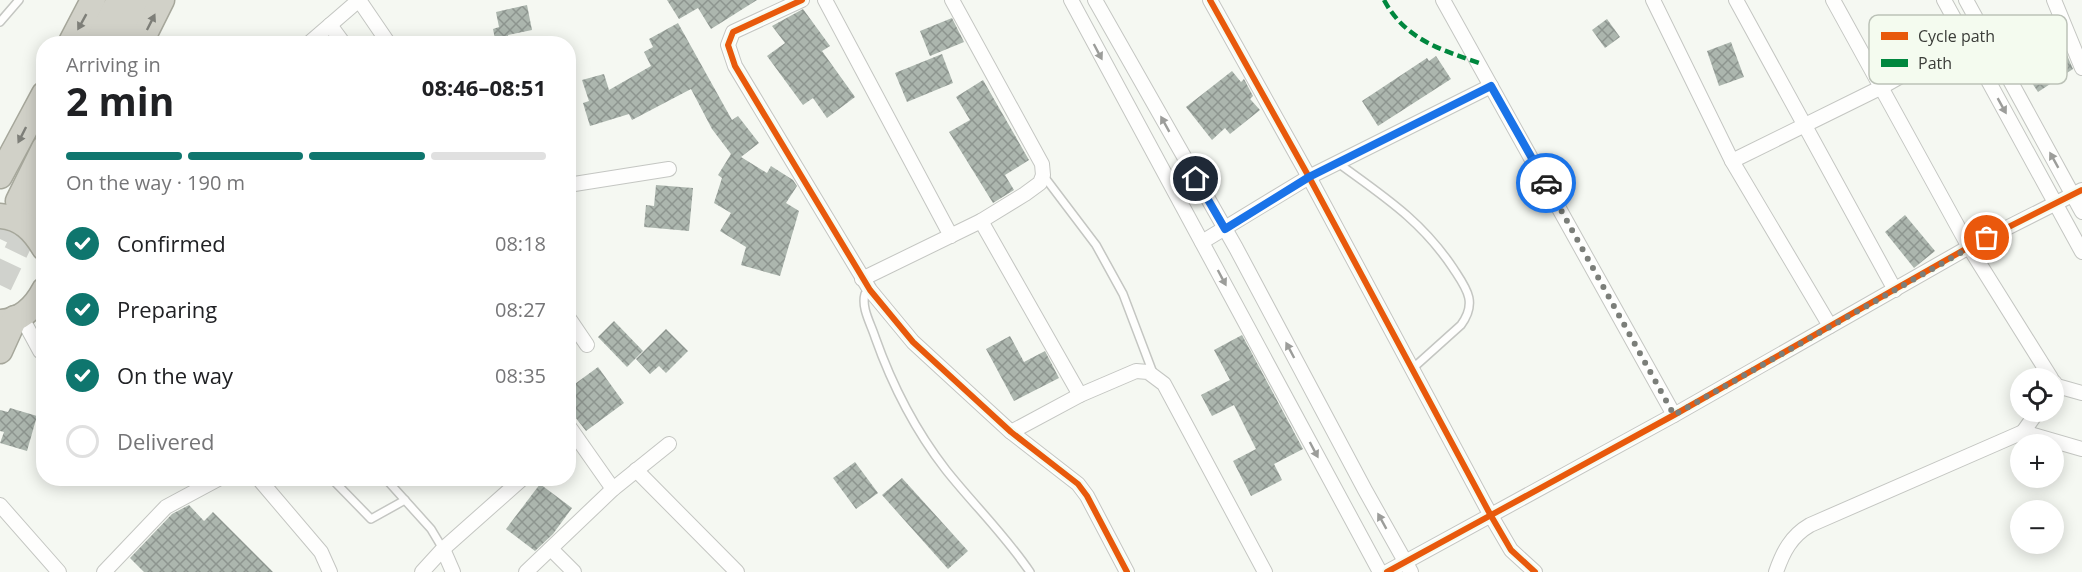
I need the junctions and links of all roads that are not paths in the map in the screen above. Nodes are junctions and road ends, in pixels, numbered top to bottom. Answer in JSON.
{"nodes":[{"id":1,"x":19,"y":0,"type":"edge"},
{"id":2,"x":93,"y":0,"type":"edge"},
{"id":3,"x":119,"y":0,"type":"edge"},
{"id":4,"x":143,"y":0,"type":"edge"},
{"id":5,"x":162,"y":0,"type":"edge"},
{"id":6,"x":359,"y":0,"type":"edge"},
{"id":7,"x":802,"y":0,"type":"edge"},
{"id":8,"x":825,"y":0,"type":"edge"},
{"id":9,"x":951,"y":0,"type":"edge"},
{"id":10,"x":1071,"y":0,"type":"edge"},
{"id":11,"x":1095,"y":0,"type":"edge"},
{"id":12,"x":1210,"y":0,"type":"edge"},
{"id":13,"x":1443,"y":0,"type":"edge"},
{"id":14,"x":1653,"y":0,"type":"edge"},
{"id":15,"x":1736,"y":0,"type":"edge"},
{"id":16,"x":1833,"y":0,"type":"edge"},
{"id":17,"x":1944,"y":0,"type":"edge"},
{"id":18,"x":1966,"y":0,"type":"edge"},
{"id":19,"x":2054,"y":0,"type":"edge"},
{"id":20,"x":1952,"y":15,"type":"edge"},
{"id":21,"x":1975,"y":15,"type":"edge"},
{"id":22,"x":2060,"y":15,"type":"edge"},
{"id":23,"x":0,"y":22,"type":"edge"},
{"id":24,"x":330,"y":25,"type":"junction"},
{"id":25,"x":2067,"y":32,"type":"edge"},
{"id":26,"x":74,"y":36,"type":"edge"},
{"id":27,"x":100,"y":36,"type":"edge"},
{"id":28,"x":124,"y":36,"type":"edge"},
{"id":29,"x":144,"y":36,"type":"edge"},
{"id":30,"x":317,"y":36,"type":"edge"},
{"id":31,"x":338,"y":36,"type":"edge"},
{"id":32,"x":384,"y":36,"type":"edge"},
{"id":33,"x":1869,"y":67,"type":"edge"},
{"id":34,"x":2082,"y":68,"type":"edge"},
{"id":35,"x":1878,"y":84,"type":"edge"},
{"id":36,"x":1887,"y":84,"type":"edge"},
{"id":37,"x":1990,"y":84,"type":"edge"},
{"id":38,"x":2015,"y":84,"type":"edge"},
{"id":39,"x":1491,"y":86,"type":"junction"},
{"id":40,"x":1880,"y":88,"type":"junction"},
{"id":41,"x":36,"y":109,"type":"edge"},
{"id":42,"x":1804,"y":124,"type":"junction"},
{"id":43,"x":1732,"y":160,"type":"junction"},
{"id":44,"x":1338,"y":163,"type":"junction"},
{"id":45,"x":669,"y":169,"type":"dead end"},
{"id":46,"x":36,"y":171,"type":"edge"},
{"id":47,"x":1043,"y":175,"type":"junction"},
{"id":48,"x":0,"y":176,"type":"edge"},
{"id":49,"x":1309,"y":177,"type":"junction"},
{"id":50,"x":576,"y":184,"type":"edge"},
{"id":51,"x":2077,"y":192,"type":"edge"},
{"id":52,"x":2056,"y":203,"type":"junction"},
{"id":53,"x":24,"y":205,"type":"edge"},
{"id":54,"x":2082,"y":212,"type":"edge"},
{"id":55,"x":981,"y":221,"type":"junction"},
{"id":56,"x":1225,"y":229,"type":"junction"},
{"id":57,"x":36,"y":234,"type":"edge"},
{"id":58,"x":951,"y":236,"type":"junction"},
{"id":59,"x":1202,"y":242,"type":"junction"},
{"id":60,"x":1969,"y":247,"type":"junction"},
{"id":61,"x":2082,"y":252,"type":"edge"},
{"id":62,"x":866,"y":284,"type":"junction"},
{"id":63,"x":1894,"y":290,"type":"junction"},
{"id":64,"x":36,"y":303,"type":"edge"},
{"id":65,"x":12,"y":319,"type":"edge"},
{"id":66,"x":1830,"y":326,"type":"junction"},
{"id":67,"x":576,"y":328,"type":"edge"},
{"id":68,"x":36,"y":345,"type":"edge"},
{"id":69,"x":587,"y":345,"type":"dead end"},
{"id":70,"x":0,"y":351,"type":"edge"},
{"id":71,"x":2044,"y":368,"type":"edge"},
{"id":72,"x":1412,"y":369,"type":"junction"},
{"id":73,"x":1154,"y":375,"type":"junction"},
{"id":74,"x":2064,"y":387,"type":"edge"},
{"id":75,"x":2082,"y":393,"type":"edge"},
{"id":76,"x":1080,"y":395,"type":"junction"},
{"id":77,"x":1674,"y":415,"type":"junction"},
{"id":78,"x":2030,"y":422,"type":"edge"},
{"id":79,"x":1011,"y":432,"type":"junction"},
{"id":80,"x":2023,"y":432,"type":"junction"},
{"id":81,"x":576,"y":436,"type":"edge"},
{"id":82,"x":669,"y":444,"type":"dead end"},
{"id":83,"x":2081,"y":450,"type":"edge"},
{"id":84,"x":636,"y":470,"type":"junction"},
{"id":85,"x":205,"y":486,"type":"edge"},
{"id":86,"x":265,"y":486,"type":"edge"},
{"id":87,"x":339,"y":486,"type":"edge"},
{"id":88,"x":392,"y":486,"type":"edge"},
{"id":89,"x":515,"y":486,"type":"edge"},
{"id":90,"x":613,"y":489,"type":"junction"},
{"id":91,"x":405,"y":500,"type":"junction"},
{"id":92,"x":0,"y":505,"type":"edge"},
{"id":93,"x":1490,"y":514,"type":"junction"},
{"id":94,"x":443,"y":549,"type":"junction"},
{"id":95,"x":551,"y":549,"type":"junction"},
{"id":96,"x":1408,"y":567,"type":"edge"},
{"id":97,"x":59,"y":572,"type":"edge"},
{"id":98,"x":104,"y":572,"type":"edge"},
{"id":99,"x":330,"y":572,"type":"edge"},
{"id":100,"x":422,"y":572,"type":"edge"},
{"id":101,"x":453,"y":572,"type":"edge"},
{"id":102,"x":526,"y":572,"type":"edge"},
{"id":103,"x":574,"y":572,"type":"edge"},
{"id":104,"x":737,"y":572,"type":"edge"},
{"id":105,"x":1030,"y":572,"type":"edge"},
{"id":106,"x":1126,"y":572,"type":"edge"},
{"id":107,"x":1265,"y":572,"type":"edge"},
{"id":108,"x":1380,"y":572,"type":"edge"},
{"id":109,"x":1388,"y":572,"type":"edge"},
{"id":110,"x":1535,"y":572,"type":"edge"},
{"id":111,"x":1776,"y":572,"type":"edge"}],
"edges":[{"from":1,"to":23,"type":"lane"},
{"from":2,"to":26,"type":"highway","one_way":true},
{"from":3,"to":27,"type":"highway"},
{"from":4,"to":28,"type":"highway"},
{"from":29,"to":5,"type":"highway","one_way":true},
{"from":6,"to":24,"type":"street"},
{"from":6,"to":32,"type":"street"},
{"from":7,"to":62,"type":"street"},
{"from":8,"to":58,"type":"street"},
{"from":9,"to":47,"type":"street"},
{"from":10,"to":59,"type":"street","one_way":true},
{"from":56,"to":11,"type":"street","one_way":true},
{"from":12,"to":49,"type":"street"},
{"from":13,"to":39,"type":"street"},
{"from":14,"to":43,"type":"street"},
{"from":15,"to":42,"type":"street"},
{"from":16,"to":33,"type":"street"},
{"from":17,"to":20,"type":"street"},
{"from":21,"to":18,"type":"street","one_way":true},
{"from":19,"to":22,"type":"street"},
{"from":24,"to":30,"type":"street"},
{"from":24,"to":31,"type":"street"},
{"from":25,"to":34,"type":"street"},
{"from":35,"to":40,"type":"street"},
{"from":36,"to":40,"type":"street"},
{"from":37,"to":52,"type":"street","one_way":true},
{"from":51,"to":38,"type":"street","one_way":true},
{"from":39,"to":44,"type":"street"},
{"from":39,"to":77,"type":"street"},
{"from":40,"to":42,"type":"street"},
{"from":40,"to":60,"type":"street"},
{"from":41,"to":48,"type":"highway","one_way":true},
{"from":42,"to":43,"type":"street"},
{"from":42,"to":63,"type":"street"},
{"from":43,"to":66,"type":"street"},
{"from":44,"to":49,"type":"street"},
{"from":44,"to":72,"type":"lane"},
{"from":45,"to":50,"type":"street"},
{"from":46,"to":53,"type":"highway"},
{"from":47,"to":55,"type":"street"},
{"from":47,"to":73,"type":"lane"},
{"from":49,"to":56,"type":"street"},
{"from":49,"to":72,"type":"street"},
{"from":51,"to":52,"type":"street"},
{"from":51,"to":54,"type":"street"},
{"from":52,"to":60,"type":"street"},
{"from":52,"to":61,"type":"street"},
{"from":53,"to":57,"type":"highway"},
{"from":55,"to":58,"type":"street"},
{"from":55,"to":76,"type":"street"},
{"from":56,"to":59,"type":"street"},
{"from":96,"to":56,"type":"street","one_way":true},
{"from":58,"to":62,"type":"street"},
{"from":59,"to":108,"type":"street","one_way":true},
{"from":60,"to":63,"type":"street"},
{"from":60,"to":71,"type":"street"},
{"from":62,"to":79,"type":"street"},
{"from":62,"to":105,"type":"lane"},
{"from":63,"to":66,"type":"street"},
{"from":64,"to":65,"type":"highway"},
{"from":65,"to":68,"type":"street"},
{"from":65,"to":70,"type":"highway"},
{"from":66,"to":77,"type":"street"},
{"from":67,"to":69,"type":"street"},
{"from":72,"to":93,"type":"street"},
{"from":73,"to":76,"type":"street"},
{"from":73,"to":107,"type":"street"},
{"from":74,"to":75,"type":"street"},
{"from":76,"to":79,"type":"street"},
{"from":77,"to":93,"type":"street"},
{"from":78,"to":80,"type":"street"},
{"from":79,"to":106,"type":"street"},
{"from":80,"to":83,"type":"street"},
{"from":80,"to":111,"type":"street"},
{"from":81,"to":90,"type":"street"},
{"from":82,"to":84,"type":"street"},
{"from":84,"to":90,"type":"street"},
{"from":84,"to":104,"type":"street"},
{"from":85,"to":98,"type":"street"},
{"from":86,"to":99,"type":"street"},
{"from":87,"to":91,"type":"lane"},
{"from":88,"to":91,"type":"lane"},
{"from":89,"to":94,"type":"street"},
{"from":90,"to":95,"type":"street"},
{"from":91,"to":94,"type":"lane"},
{"from":92,"to":97,"type":"street"},
{"from":93,"to":96,"type":"street"},
{"from":93,"to":110,"type":"street"},
{"from":94,"to":100,"type":"street"},
{"from":94,"to":101,"type":"street"},
{"from":95,"to":102,"type":"street"},
{"from":95,"to":103,"type":"street"},
{"from":96,"to":109,"type":"street"}]}
